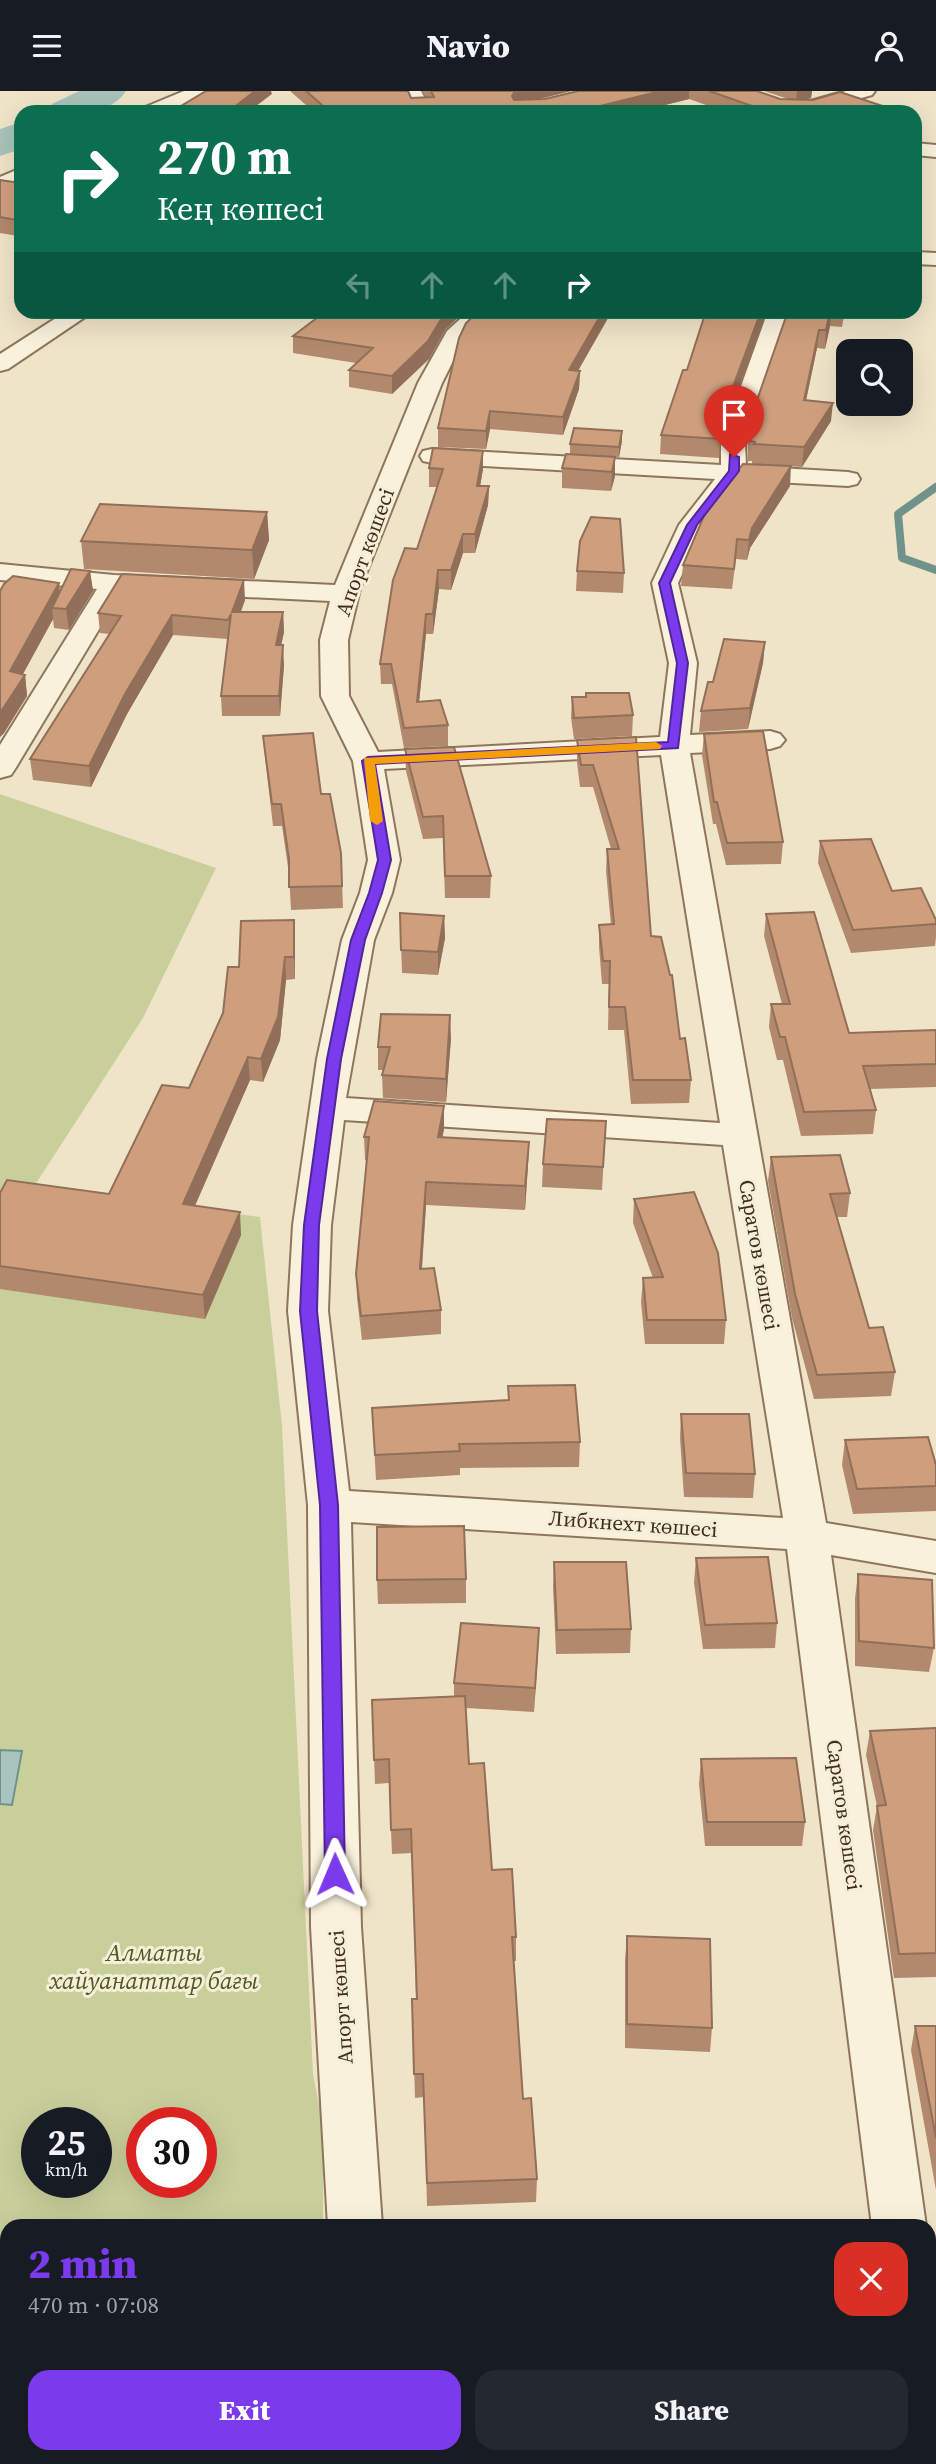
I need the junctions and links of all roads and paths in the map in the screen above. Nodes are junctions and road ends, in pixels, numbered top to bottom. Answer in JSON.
{"nodes":[{"id":1,"x":199,"y":91,"type":"edge"},
{"id":2,"x":866,"y":91,"type":"edge"},
{"id":3,"x":773,"y":103,"type":"edge"},
{"id":4,"x":166,"y":105,"type":"edge"},
{"id":5,"x":778,"y":105,"type":"edge"},
{"id":6,"x":819,"y":105,"type":"edge"},
{"id":7,"x":70,"y":319,"type":"edge"},
{"id":8,"x":474,"y":319,"type":"edge"},
{"id":9,"x":776,"y":319,"type":"edge"},
{"id":10,"x":0,"y":364,"type":"edge"},
{"id":11,"x":402,"y":455,"type":"junction"},
{"id":12,"x":734,"y":471,"type":"junction"},
{"id":13,"x":848,"y":479,"type":"dead end"},
{"id":14,"x":0,"y":572,"type":"edge"},
{"id":15,"x":114,"y":583,"type":"junction"},
{"id":16,"x":346,"y":594,"type":"junction"},
{"id":17,"x":770,"y":740,"type":"dead end"},
{"id":18,"x":674,"y":745,"type":"junction"},
{"id":19,"x":368,"y":761,"type":"junction"},
{"id":20,"x":0,"y":769,"type":"edge"},
{"id":21,"x":327,"y":1108,"type":"junction"},
{"id":22,"x":739,"y":1135,"type":"junction"},
{"id":23,"x":329,"y":1505,"type":"junction"},
{"id":24,"x":807,"y":1535,"type":"junction"},
{"id":25,"x":936,"y":1557,"type":"edge"},
{"id":26,"x":355,"y":2219,"type":"edge"},
{"id":27,"x":898,"y":2219,"type":"edge"}],
"edges":[{"from":1,"to":4,"type":"street"},
{"from":2,"to":6,"type":"street"},
{"from":3,"to":5,"type":"street"},
{"from":7,"to":10,"type":"street"},
{"from":8,"to":11,"type":"street","name":"Апорт көшесі"},
{"from":9,"to":12,"type":"street"},
{"from":11,"to":12,"type":"street"},
{"from":11,"to":16,"type":"street","name":"Апорт көшесі"},
{"from":12,"to":13,"type":"street"},
{"from":12,"to":18,"type":"street","name":"Саратов көшесі"},
{"from":14,"to":15,"type":"street"},
{"from":15,"to":16,"type":"street"},
{"from":15,"to":20,"type":"street"},
{"from":16,"to":19,"type":"street","name":"Апорт көшесі"},
{"from":17,"to":18,"type":"street"},
{"from":18,"to":19,"type":"street"},
{"from":18,"to":22,"type":"street","name":"Саратов көшесі"},
{"from":19,"to":21,"type":"street","name":"Апорт көшесі"},
{"from":21,"to":22,"type":"street"},
{"from":21,"to":23,"type":"street","name":"Апорт көшесі"},
{"from":22,"to":24,"type":"street","name":"Саратов көшесі"},
{"from":23,"to":24,"type":"street","name":"Либкнехт көшесі"},
{"from":23,"to":26,"type":"street","name":"Апорт көшесі"},
{"from":24,"to":25,"type":"street","name":"Либкнехт көшесі"},
{"from":24,"to":27,"type":"street","name":"Саратов көшесі"}]}
